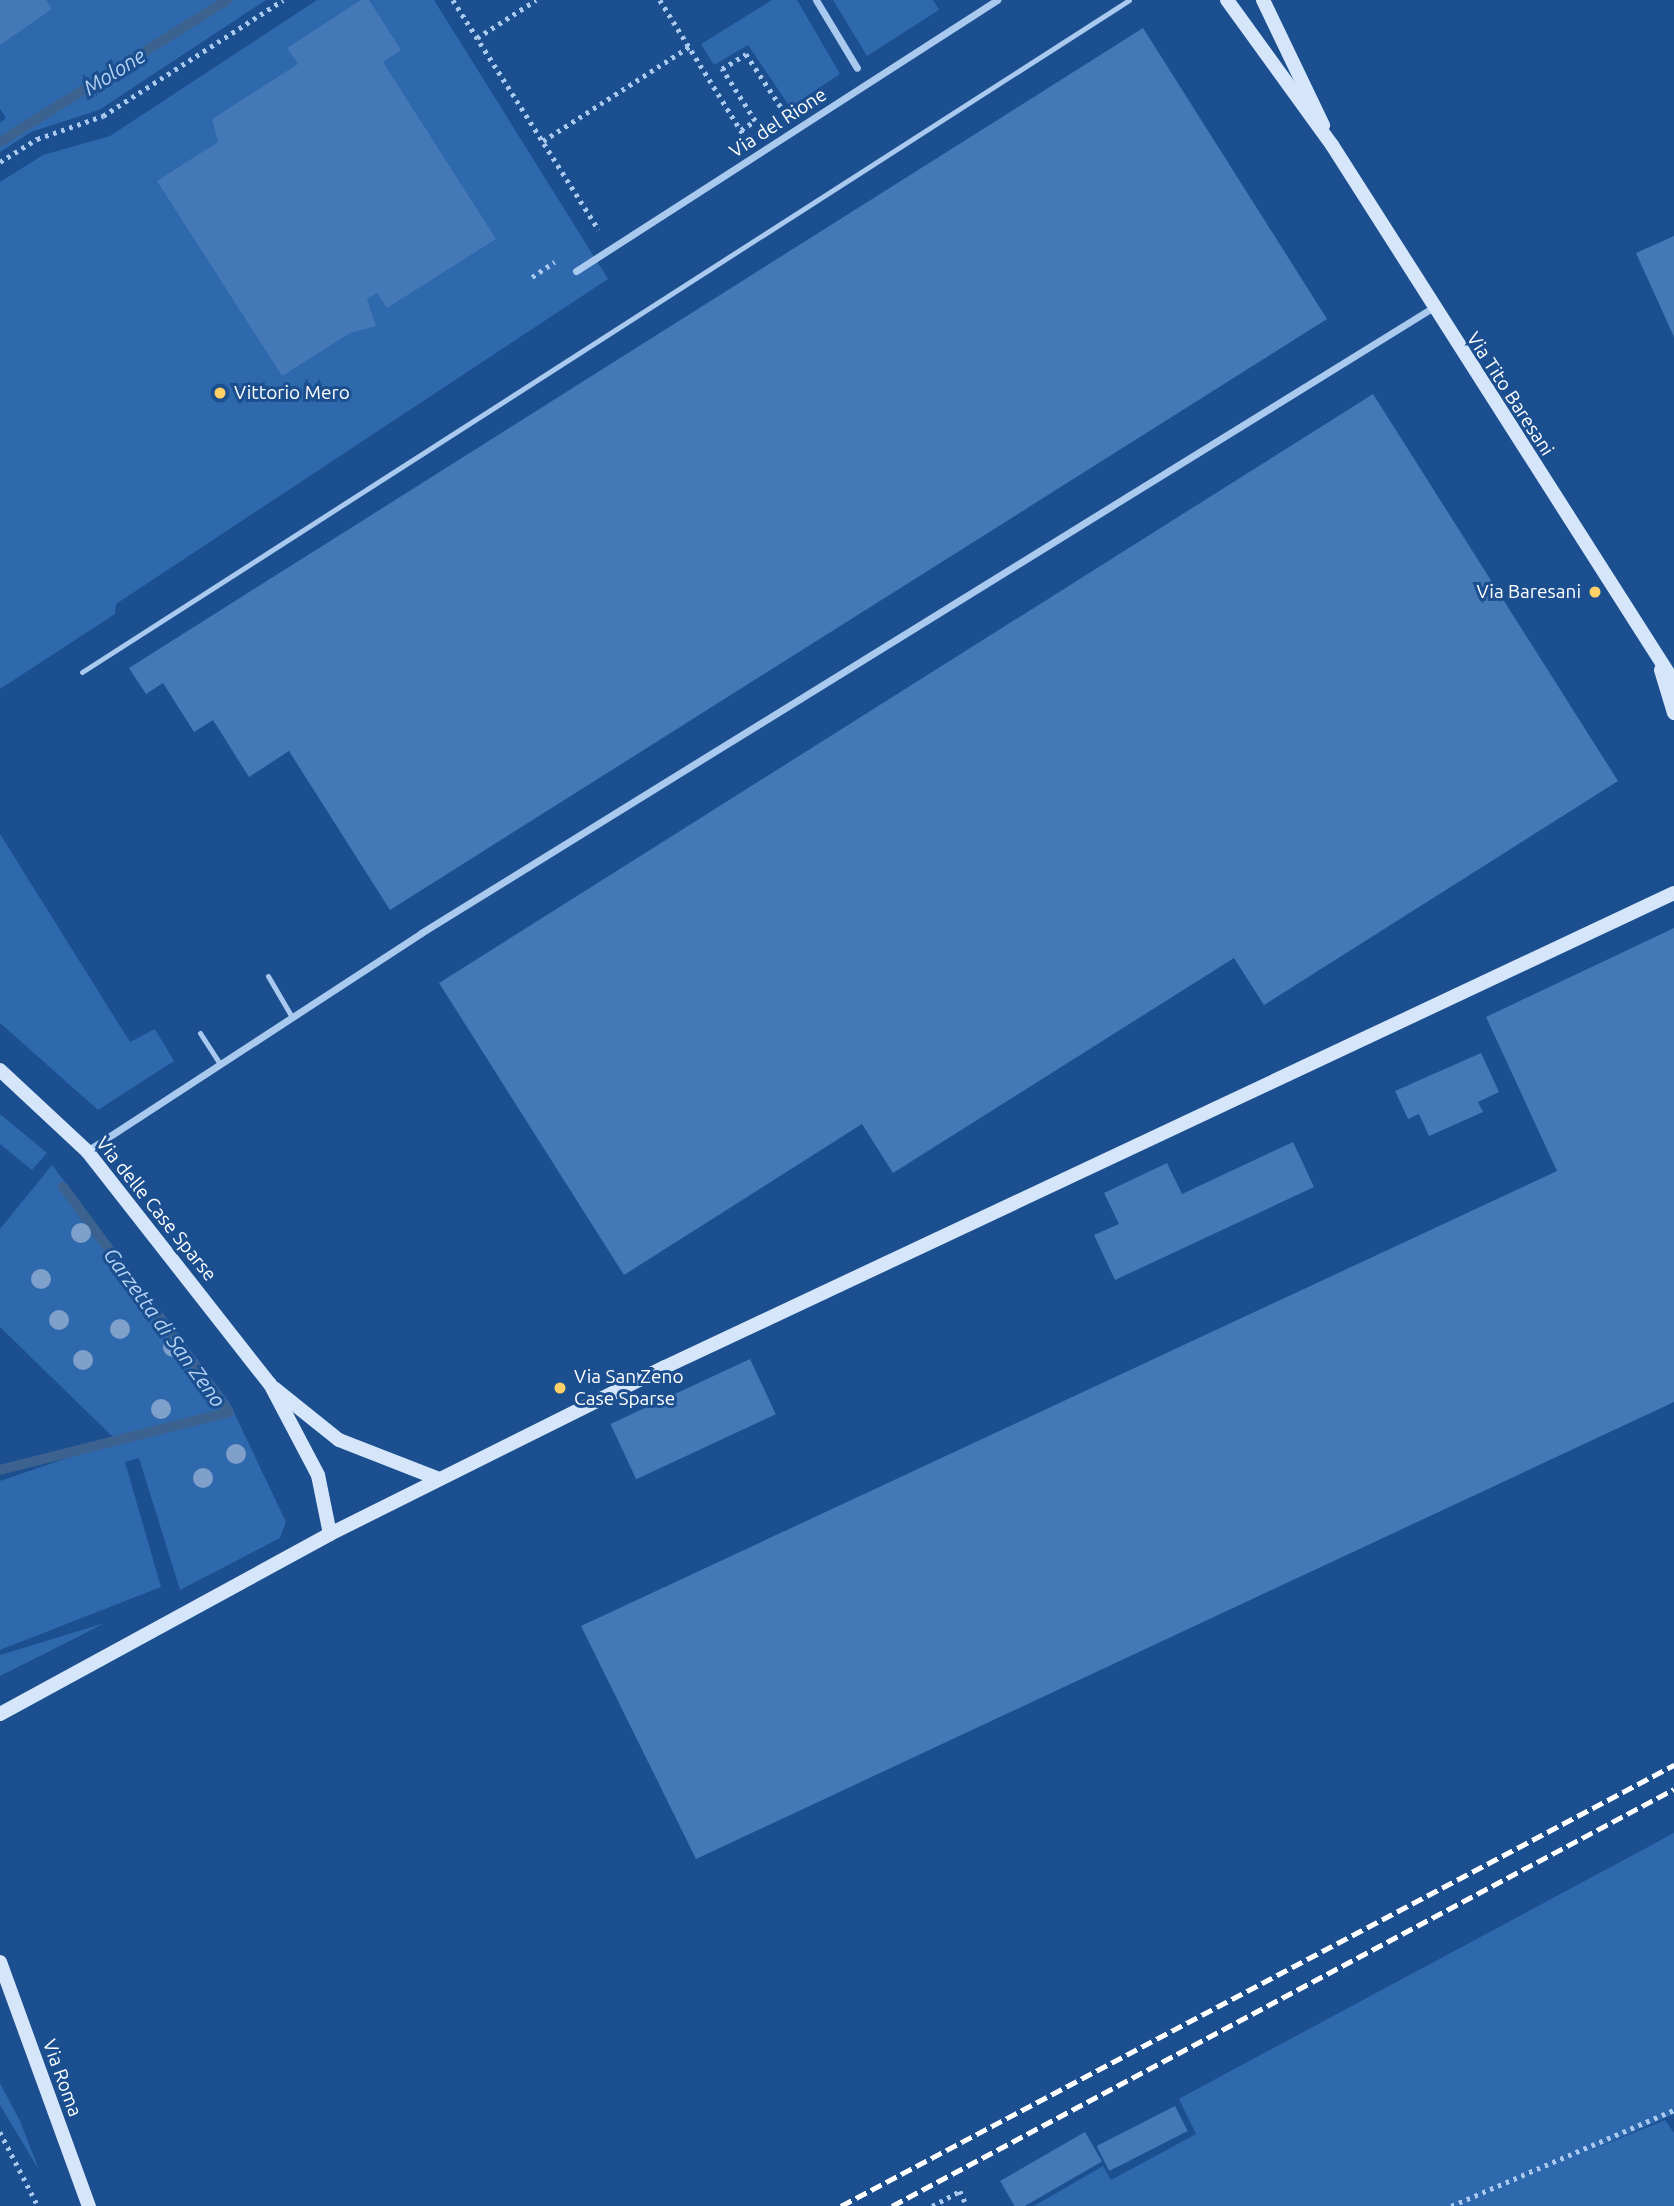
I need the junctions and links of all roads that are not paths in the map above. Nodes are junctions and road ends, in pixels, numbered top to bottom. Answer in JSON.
{"nodes":[{"id":1,"x":816,"y":0,"type":"edge"},
{"id":2,"x":997,"y":0,"type":"edge"},
{"id":3,"x":1129,"y":0,"type":"edge"},
{"id":4,"x":1227,"y":0,"type":"edge"},
{"id":5,"x":1262,"y":0,"type":"edge"},
{"id":6,"x":856,"y":68,"type":"dead end"},
{"id":7,"x":1332,"y":145,"type":"junction"},
{"id":8,"x":576,"y":271,"type":"dead end"},
{"id":9,"x":1432,"y":308,"type":"junction"},
{"id":10,"x":1658,"y":662,"type":"junction"},
{"id":11,"x":82,"y":672,"type":"dead end"},
{"id":12,"x":1674,"y":682,"type":"edge"},
{"id":13,"x":1674,"y":713,"type":"edge"},
{"id":14,"x":1674,"y":893,"type":"edge"},
{"id":15,"x":268,"y":975,"type":"dead end"},
{"id":16,"x":292,"y":1017,"type":"junction"},
{"id":17,"x":200,"y":1033,"type":"dead end"},
{"id":18,"x":220,"y":1064,"type":"junction"},
{"id":19,"x":0,"y":1070,"type":"edge"},
{"id":20,"x":87,"y":1151,"type":"junction"},
{"id":21,"x":270,"y":1384,"type":"junction"},
{"id":22,"x":439,"y":1479,"type":"junction"},
{"id":23,"x":330,"y":1534,"type":"junction"},
{"id":24,"x":0,"y":1714,"type":"edge"},
{"id":25,"x":0,"y":1962,"type":"edge"},
{"id":26,"x":89,"y":2206,"type":"edge"}],
"edges":[{"from":1,"to":6,"type":"street"},
{"from":2,"to":8,"type":"street","name":"Via del Rione"},
{"from":3,"to":11,"type":"lane"},
{"from":4,"to":7,"type":"street","name":"Via Tito Baresani"},
{"from":5,"to":7,"type":"street","name":"Via Tito Baresani"},
{"from":7,"to":9,"type":"street","name":"Via Tito Baresani"},
{"from":9,"to":10,"type":"street","name":"Via Tito Baresani"},
{"from":9,"to":16,"type":"street"},
{"from":10,"to":12,"type":"street","name":"Via Tito Baresani"},
{"from":10,"to":13,"type":"street","name":"Via Tito Baresani"},
{"from":14,"to":22,"type":"street"},
{"from":15,"to":16,"type":"lane"},
{"from":16,"to":18,"type":"street"},
{"from":17,"to":18,"type":"lane"},
{"from":18,"to":20,"type":"street"},
{"from":19,"to":20,"type":"street","name":"Via delle Case Sparse"},
{"from":20,"to":21,"type":"street","name":"Via delle Case Sparse"},
{"from":21,"to":22,"type":"street","name":"Via delle Case Sparse"},
{"from":21,"to":23,"type":"street","name":"Via delle Case Sparse"},
{"from":22,"to":23,"type":"street"},
{"from":23,"to":24,"type":"street"},
{"from":25,"to":26,"type":"street","name":"Via Roma"}]}
